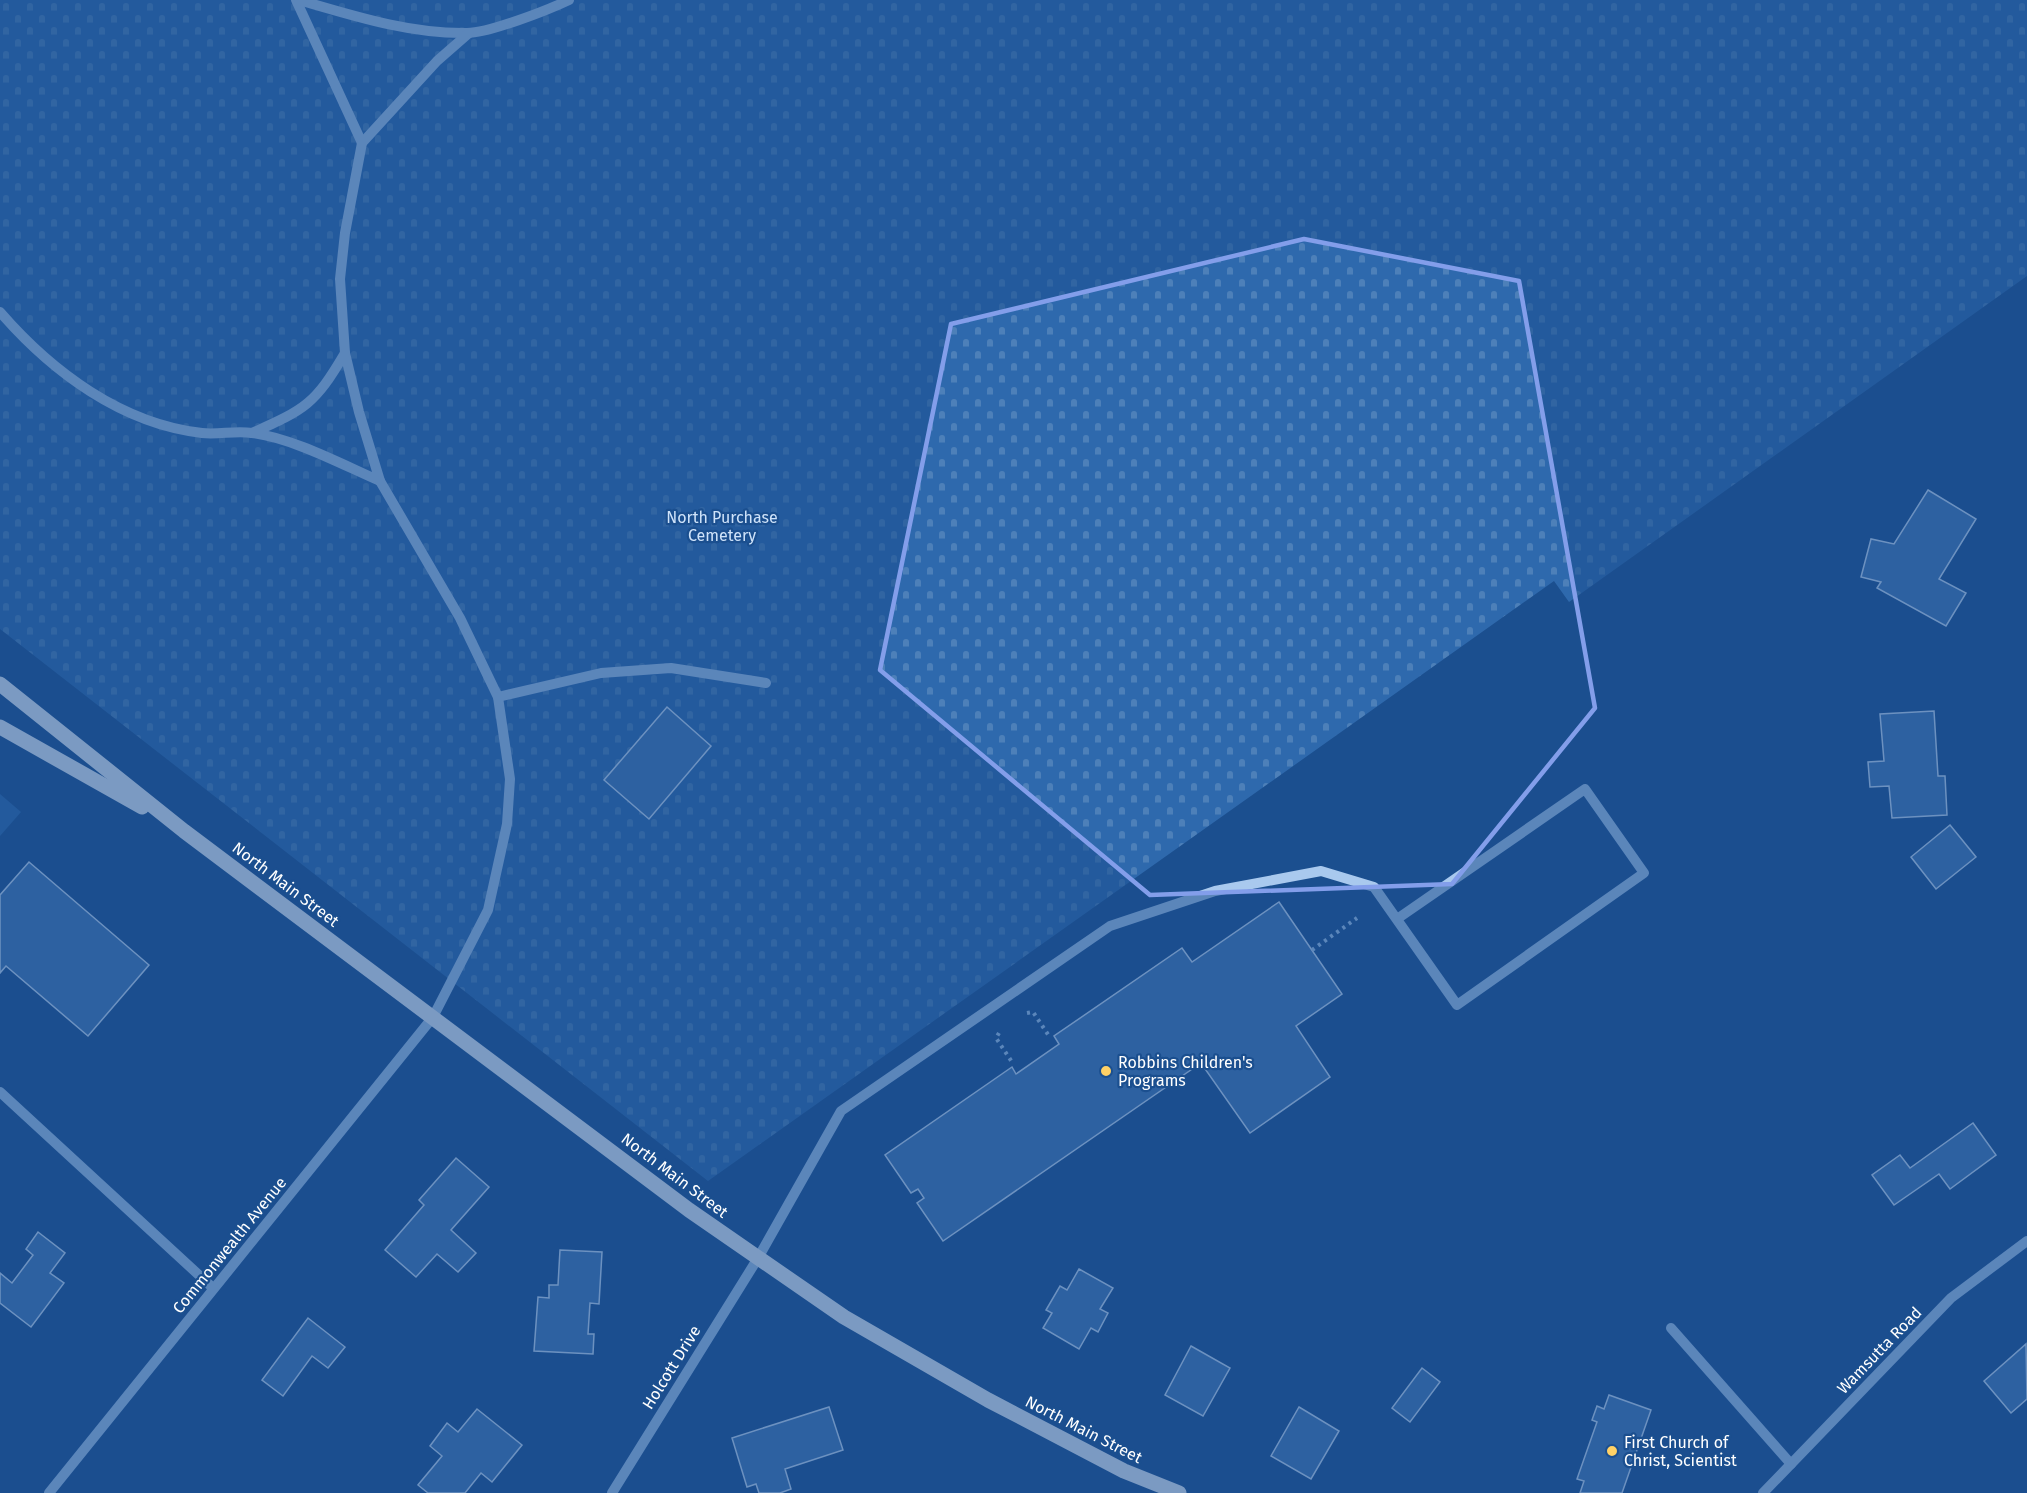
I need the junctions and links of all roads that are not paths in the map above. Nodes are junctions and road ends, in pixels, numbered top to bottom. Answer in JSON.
{"nodes":[{"id":1,"x":298,"y":0,"type":"edge"},
{"id":2,"x":569,"y":0,"type":"edge"},
{"id":3,"x":469,"y":33,"type":"junction"},
{"id":4,"x":362,"y":143,"type":"junction"},
{"id":5,"x":0,"y":312,"type":"edge"},
{"id":6,"x":345,"y":353,"type":"junction"},
{"id":7,"x":252,"y":433,"type":"junction"},
{"id":8,"x":380,"y":481,"type":"junction"},
{"id":9,"x":766,"y":683,"type":"dead end"},
{"id":10,"x":0,"y":684,"type":"edge"},
{"id":11,"x":498,"y":697,"type":"junction"},
{"id":12,"x":0,"y":727,"type":"edge"},
{"id":13,"x":184,"y":831,"type":"junction"},
{"id":14,"x":1397,"y":920,"type":"junction"},
{"id":15,"x":433,"y":1017,"type":"junction"},
{"id":16,"x":0,"y":1092,"type":"edge"},
{"id":17,"x":2027,"y":1241,"type":"edge"},
{"id":18,"x":758,"y":1258,"type":"junction"},
{"id":19,"x":213,"y":1288,"type":"junction"},
{"id":20,"x":1671,"y":1328,"type":"dead end"},
{"id":21,"x":1791,"y":1464,"type":"junction"},
{"id":22,"x":50,"y":1493,"type":"edge"},
{"id":23,"x":612,"y":1493,"type":"edge"},
{"id":24,"x":1179,"y":1493,"type":"edge"},
{"id":25,"x":1763,"y":1493,"type":"edge"}],
"edges":[{"from":1,"to":3,"type":"street"},
{"from":1,"to":4,"type":"street"},
{"from":2,"to":3,"type":"street"},
{"from":3,"to":4,"type":"street"},
{"from":4,"to":6,"type":"street","name":"Commonwealth Avenue"},
{"from":5,"to":7,"type":"street"},
{"from":6,"to":7,"type":"street"},
{"from":6,"to":8,"type":"street","name":"Commonwealth Avenue"},
{"from":7,"to":8,"type":"street"},
{"from":8,"to":11,"type":"street","name":"Commonwealth Avenue"},
{"from":9,"to":11,"type":"street"},
{"from":10,"to":13,"type":"main road","name":"North Main Street"},
{"from":11,"to":15,"type":"street","name":"Commonwealth Avenue"},
{"from":12,"to":13,"type":"main road","name":"North Main Street"},
{"from":13,"to":15,"type":"main road","name":"North Main Street"},
{"from":14,"to":14,"type":"street","name":"Holcott Drive"},
{"from":14,"to":18,"type":"street","name":"Holcott Drive"},
{"from":15,"to":18,"type":"main road","name":"North Main Street"},
{"from":15,"to":19,"type":"street","name":"Commonwealth Avenue"},
{"from":16,"to":19,"type":"street"},
{"from":17,"to":21,"type":"street","name":"Wamsutta Road"},
{"from":18,"to":23,"type":"street","name":"Holcott Drive"},
{"from":18,"to":24,"type":"main road","name":"North Main Street"},
{"from":19,"to":22,"type":"street","name":"Commonwealth Avenue"},
{"from":20,"to":21,"type":"street"},
{"from":21,"to":25,"type":"street","name":"Wamsutta Road"}]}
